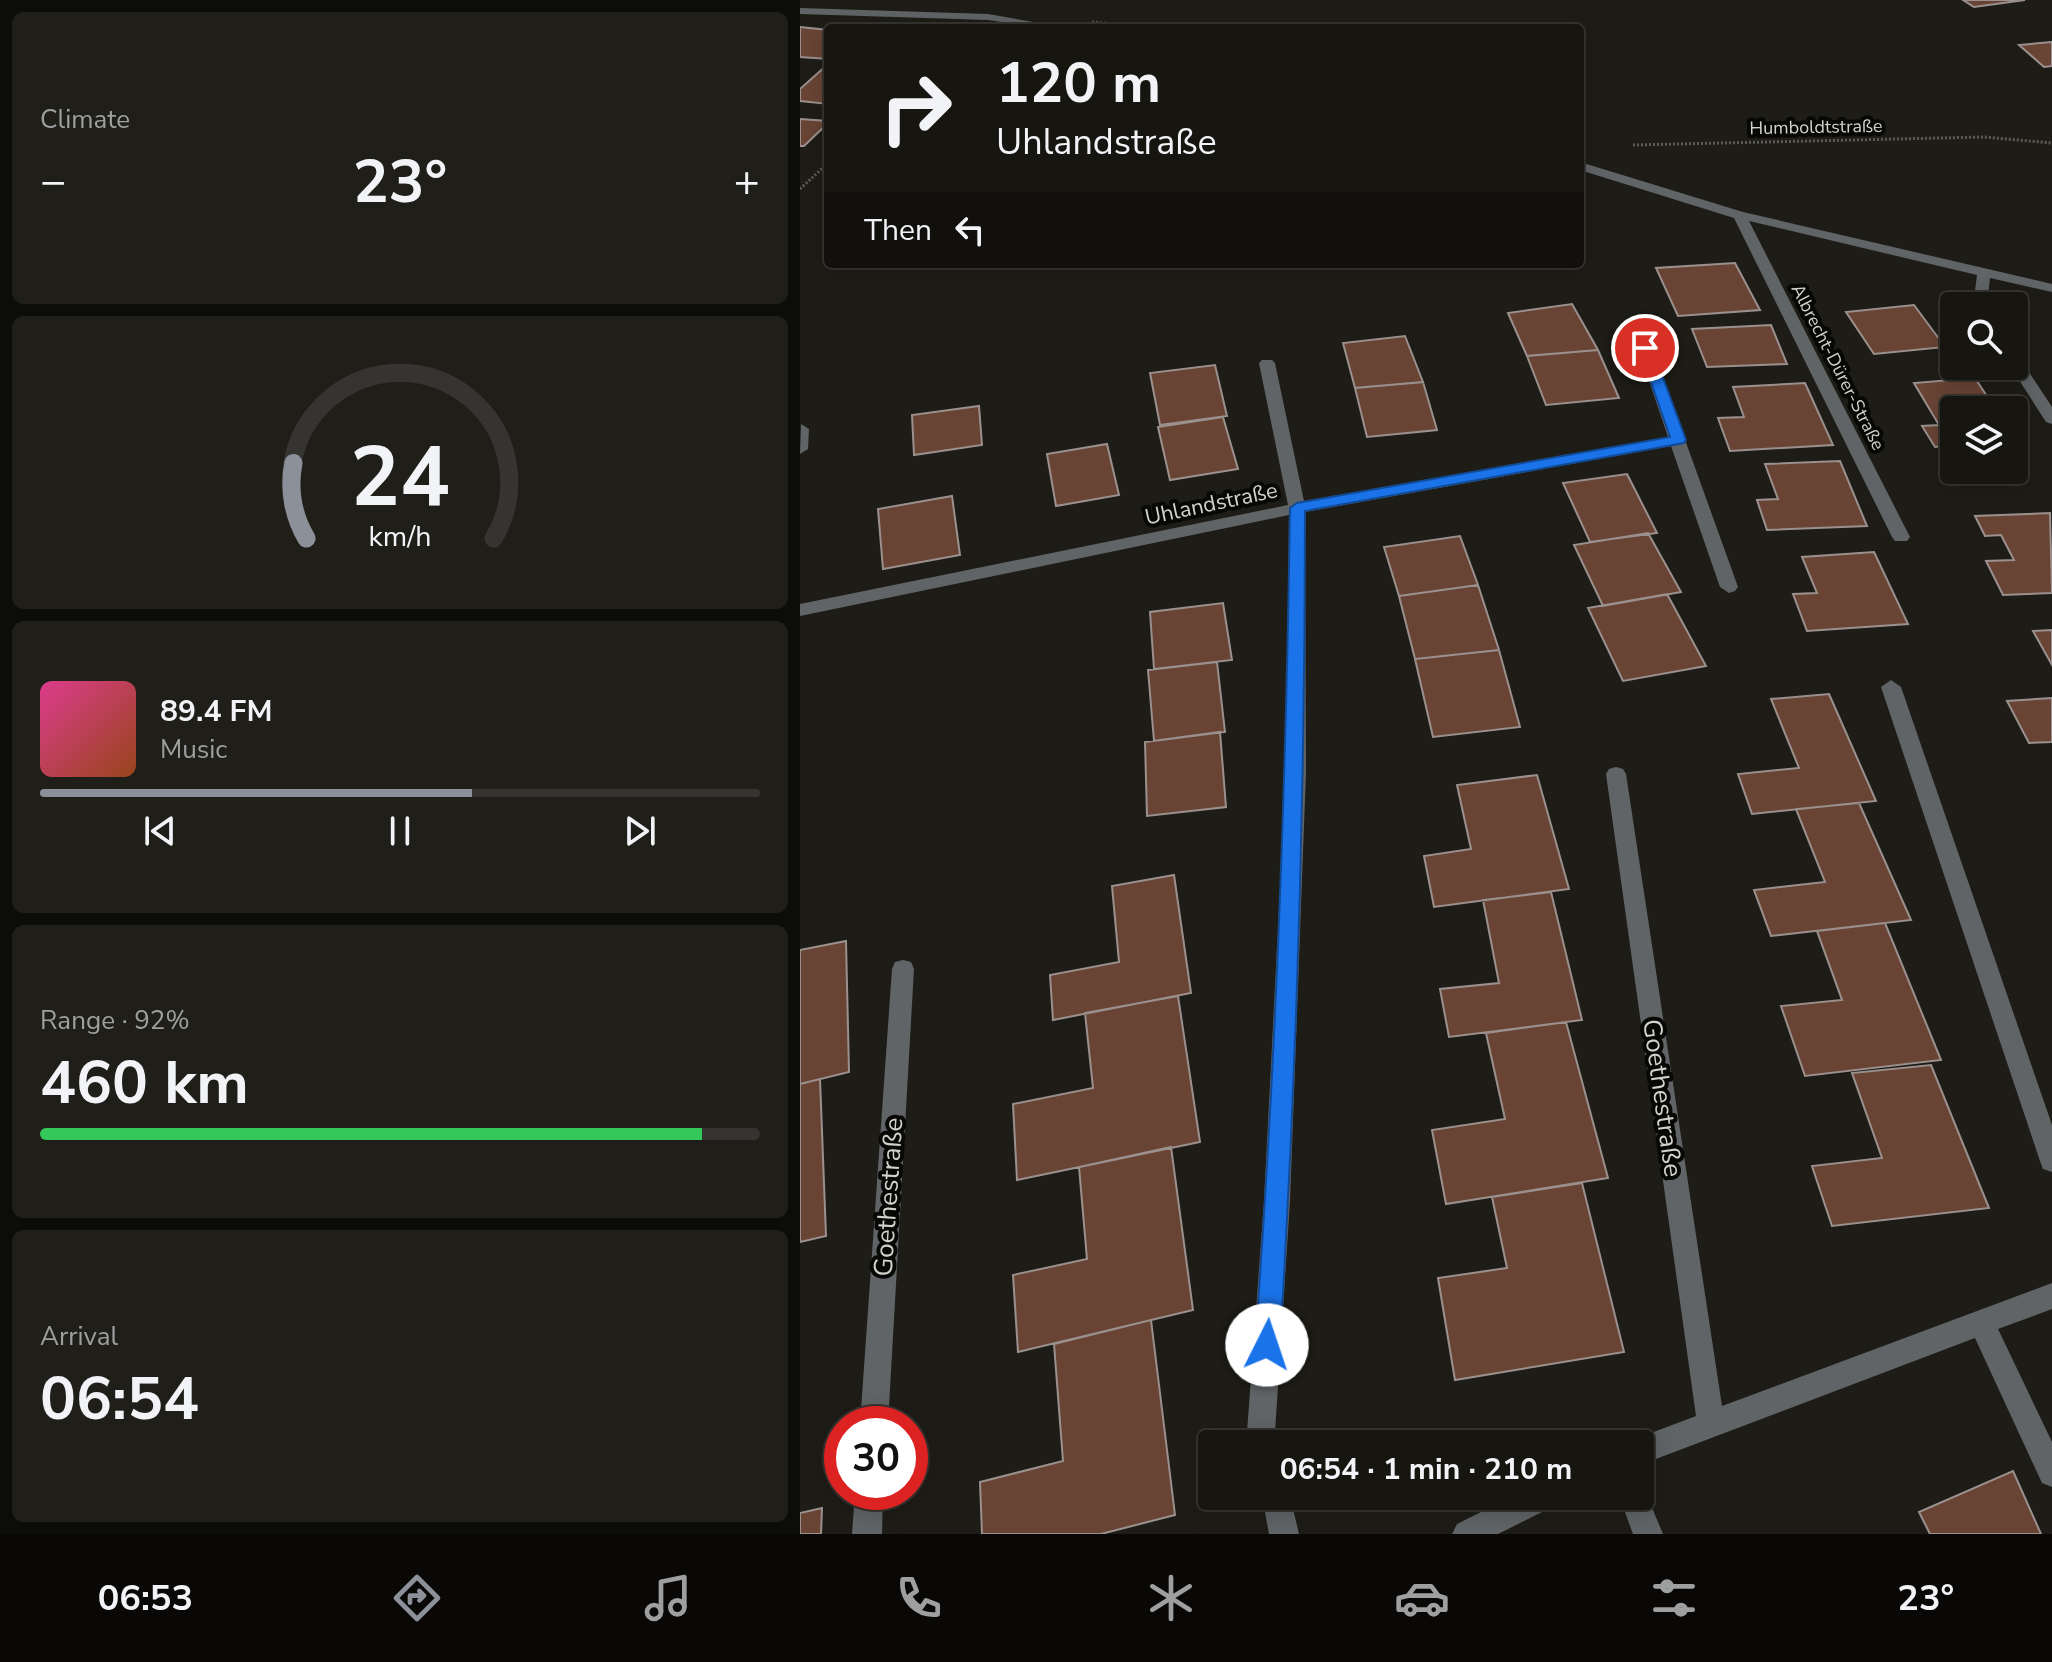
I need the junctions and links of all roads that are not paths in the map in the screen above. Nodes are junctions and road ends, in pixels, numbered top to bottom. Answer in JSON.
{"nodes":[{"id":1,"x":800,"y":11,"type":"edge"},
{"id":2,"x":1038,"y":24,"type":"edge"},
{"id":3,"x":1584,"y":167,"type":"edge"},
{"id":4,"x":1739,"y":215,"type":"junction"},
{"id":5,"x":1984,"y":273,"type":"junction"},
{"id":6,"x":2052,"y":288,"type":"edge"},
{"id":7,"x":1982,"y":292,"type":"edge"},
{"id":8,"x":1645,"y":348,"type":"dead end"},
{"id":9,"x":1267,"y":363,"type":"dead end"},
{"id":10,"x":2027,"y":380,"type":"edge"},
{"id":11,"x":2052,"y":419,"type":"edge"},
{"id":12,"x":801,"y":429,"type":"edge"},
{"id":13,"x":1679,"y":440,"type":"junction"},
{"id":14,"x":800,"y":449,"type":"edge"},
{"id":15,"x":1297,"y":508,"type":"junction"},
{"id":16,"x":1901,"y":537,"type":"dead end"},
{"id":17,"x":1729,"y":587,"type":"dead end"},
{"id":18,"x":800,"y":610,"type":"edge"},
{"id":19,"x":1891,"y":687,"type":"dead end"},
{"id":20,"x":1616,"y":774,"type":"dead end"},
{"id":21,"x":903,"y":969,"type":"dead end"},
{"id":22,"x":2052,"y":1161,"type":"edge"},
{"id":23,"x":2052,"y":1296,"type":"edge"},
{"id":24,"x":1981,"y":1322,"type":"junction"},
{"id":25,"x":875,"y":1406,"type":"edge"},
{"id":26,"x":1711,"y":1423,"type":"junction"},
{"id":27,"x":1261,"y":1430,"type":"edge"},
{"id":28,"x":1654,"y":1445,"type":"edge"},
{"id":29,"x":2052,"y":1473,"type":"edge"},
{"id":30,"x":868,"y":1510,"type":"edge"},
{"id":31,"x":1279,"y":1510,"type":"edge"},
{"id":32,"x":1516,"y":1510,"type":"edge"},
{"id":33,"x":1639,"y":1510,"type":"edge"},
{"id":34,"x":867,"y":1534,"type":"edge"},
{"id":35,"x":1284,"y":1534,"type":"edge"},
{"id":36,"x":1467,"y":1534,"type":"edge"},
{"id":37,"x":1648,"y":1534,"type":"edge"}],
"edges":[{"from":1,"to":2,"type":"street"},
{"from":3,"to":4,"type":"street"},
{"from":4,"to":5,"type":"street"},
{"from":4,"to":16,"type":"street","name":"Albrecht-Dürer-Straße"},
{"from":5,"to":6,"type":"street"},
{"from":5,"to":7,"type":"street"},
{"from":8,"to":13,"type":"street"},
{"from":9,"to":15,"type":"street"},
{"from":10,"to":11,"type":"street"},
{"from":12,"to":14,"type":"street"},
{"from":13,"to":15,"type":"street","name":"Uhlandstraße"},
{"from":13,"to":17,"type":"street"},
{"from":15,"to":18,"type":"street","name":"Uhlandstraße"},
{"from":15,"to":27,"type":"street"},
{"from":19,"to":22,"type":"street"},
{"from":20,"to":26,"type":"street","name":"Goethestraße"},
{"from":21,"to":25,"type":"street","name":"Goethestraße"},
{"from":23,"to":24,"type":"street"},
{"from":24,"to":26,"type":"street"},
{"from":24,"to":29,"type":"street"},
{"from":26,"to":28,"type":"street"},
{"from":30,"to":34,"type":"street"},
{"from":31,"to":35,"type":"street"},
{"from":32,"to":36,"type":"street"},
{"from":33,"to":37,"type":"street"}]}
